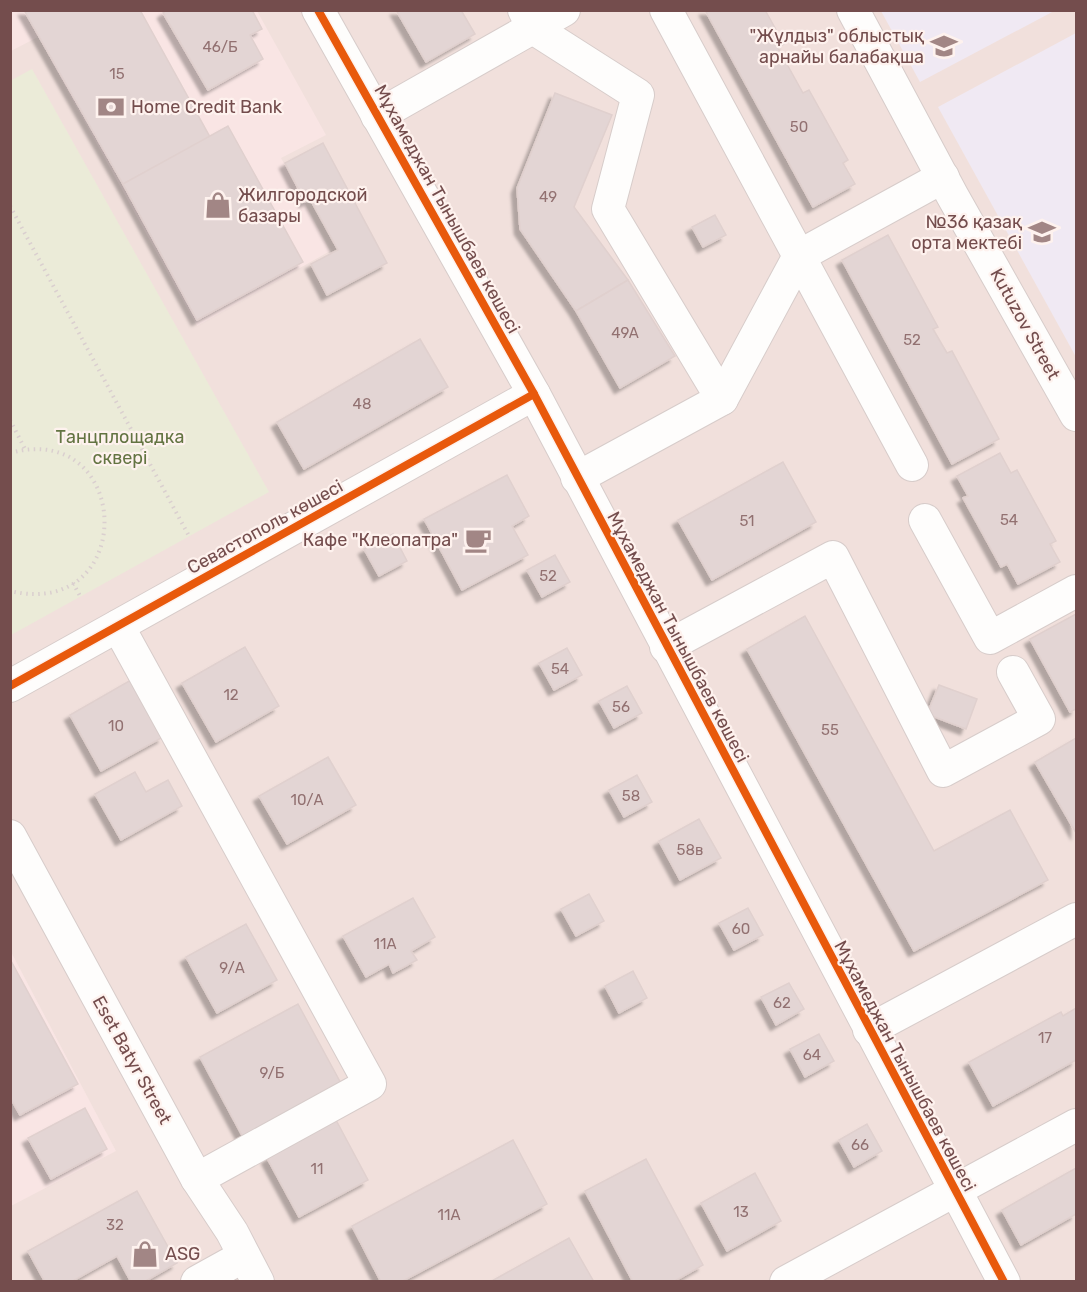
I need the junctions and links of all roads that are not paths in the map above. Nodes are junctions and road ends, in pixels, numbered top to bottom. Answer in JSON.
{"nodes":[{"id":1,"x":318,"y":10,"type":"edge"},
{"id":2,"x":564,"y":10,"type":"edge"},
{"id":3,"x":666,"y":10,"type":"edge"},
{"id":4,"x":853,"y":10,"type":"edge"},
{"id":5,"x":529,"y":19,"type":"edge"},
{"id":6,"x":377,"y":116,"type":"junction"},
{"id":7,"x":943,"y":177,"type":"junction"},
{"id":8,"x":799,"y":256,"type":"junction"},
{"id":9,"x":534,"y":394,"type":"junction"},
{"id":10,"x":722,"y":399,"type":"junction"},
{"id":11,"x":1077,"y":416,"type":"edge"},
{"id":12,"x":912,"y":465,"type":"dead end"},
{"id":13,"x":577,"y":478,"type":"junction"},
{"id":14,"x":925,"y":520,"type":"dead end"},
{"id":15,"x":1077,"y":591,"type":"edge"},
{"id":16,"x":118,"y":626,"type":"junction"},
{"id":17,"x":666,"y":647,"type":"junction"},
{"id":18,"x":1013,"y":672,"type":"dead end"},
{"id":19,"x":10,"y":686,"type":"edge"},
{"id":20,"x":10,"y":836,"type":"edge"},
{"id":21,"x":1077,"y":919,"type":"edge"},
{"id":22,"x":869,"y":1030,"type":"junction"},
{"id":23,"x":1077,"y":1125,"type":"edge"},
{"id":24,"x":197,"y":1179,"type":"junction"},
{"id":25,"x":956,"y":1192,"type":"junction"},
{"id":26,"x":251,"y":1269,"type":"edge"},
{"id":27,"x":197,"y":1281,"type":"edge"},
{"id":28,"x":786,"y":1281,"type":"edge"},
{"id":29,"x":1004,"y":1281,"type":"edge"}],
"edges":[{"from":1,"to":6,"type":"street","name":"Мұхамеджан Тынышбаев көшесі"},
{"from":2,"to":5,"type":"street"},
{"from":3,"to":8,"type":"street"},
{"from":4,"to":7,"type":"street","name":"Kutuzov Street"},
{"from":5,"to":6,"type":"street"},
{"from":5,"to":10,"type":"street"},
{"from":6,"to":9,"type":"street","name":"Мұхамеджан Тынышбаев көшесі"},
{"from":7,"to":8,"type":"street"},
{"from":7,"to":11,"type":"street","name":"Kutuzov Street"},
{"from":8,"to":10,"type":"street"},
{"from":8,"to":12,"type":"street"},
{"from":9,"to":13,"type":"street","name":"Мұхамеджан Тынышбаев көшесі"},
{"from":9,"to":16,"type":"street","name":"Севастополь көшесі"},
{"from":10,"to":13,"type":"street"},
{"from":13,"to":17,"type":"street","name":"Мұхамеджан Тынышбаев көшесі"},
{"from":14,"to":15,"type":"street"},
{"from":16,"to":19,"type":"street","name":"Севастополь көшесі"},
{"from":16,"to":24,"type":"street"},
{"from":17,"to":18,"type":"street"},
{"from":17,"to":22,"type":"street","name":"Мұхамеджан Тынышбаев көшесі"},
{"from":20,"to":24,"type":"street","name":"Eset Batyr Street"},
{"from":21,"to":22,"type":"street"},
{"from":22,"to":25,"type":"street","name":"Мұхамеджан Тынышбаев көшесі"},
{"from":23,"to":25,"type":"street"},
{"from":24,"to":26,"type":"street","name":"Eset Batyr Street"},
{"from":25,"to":28,"type":"street"},
{"from":25,"to":29,"type":"street","name":"Мұхамеджан Тынышбаев көшесі"},
{"from":26,"to":27,"type":"street"}]}
